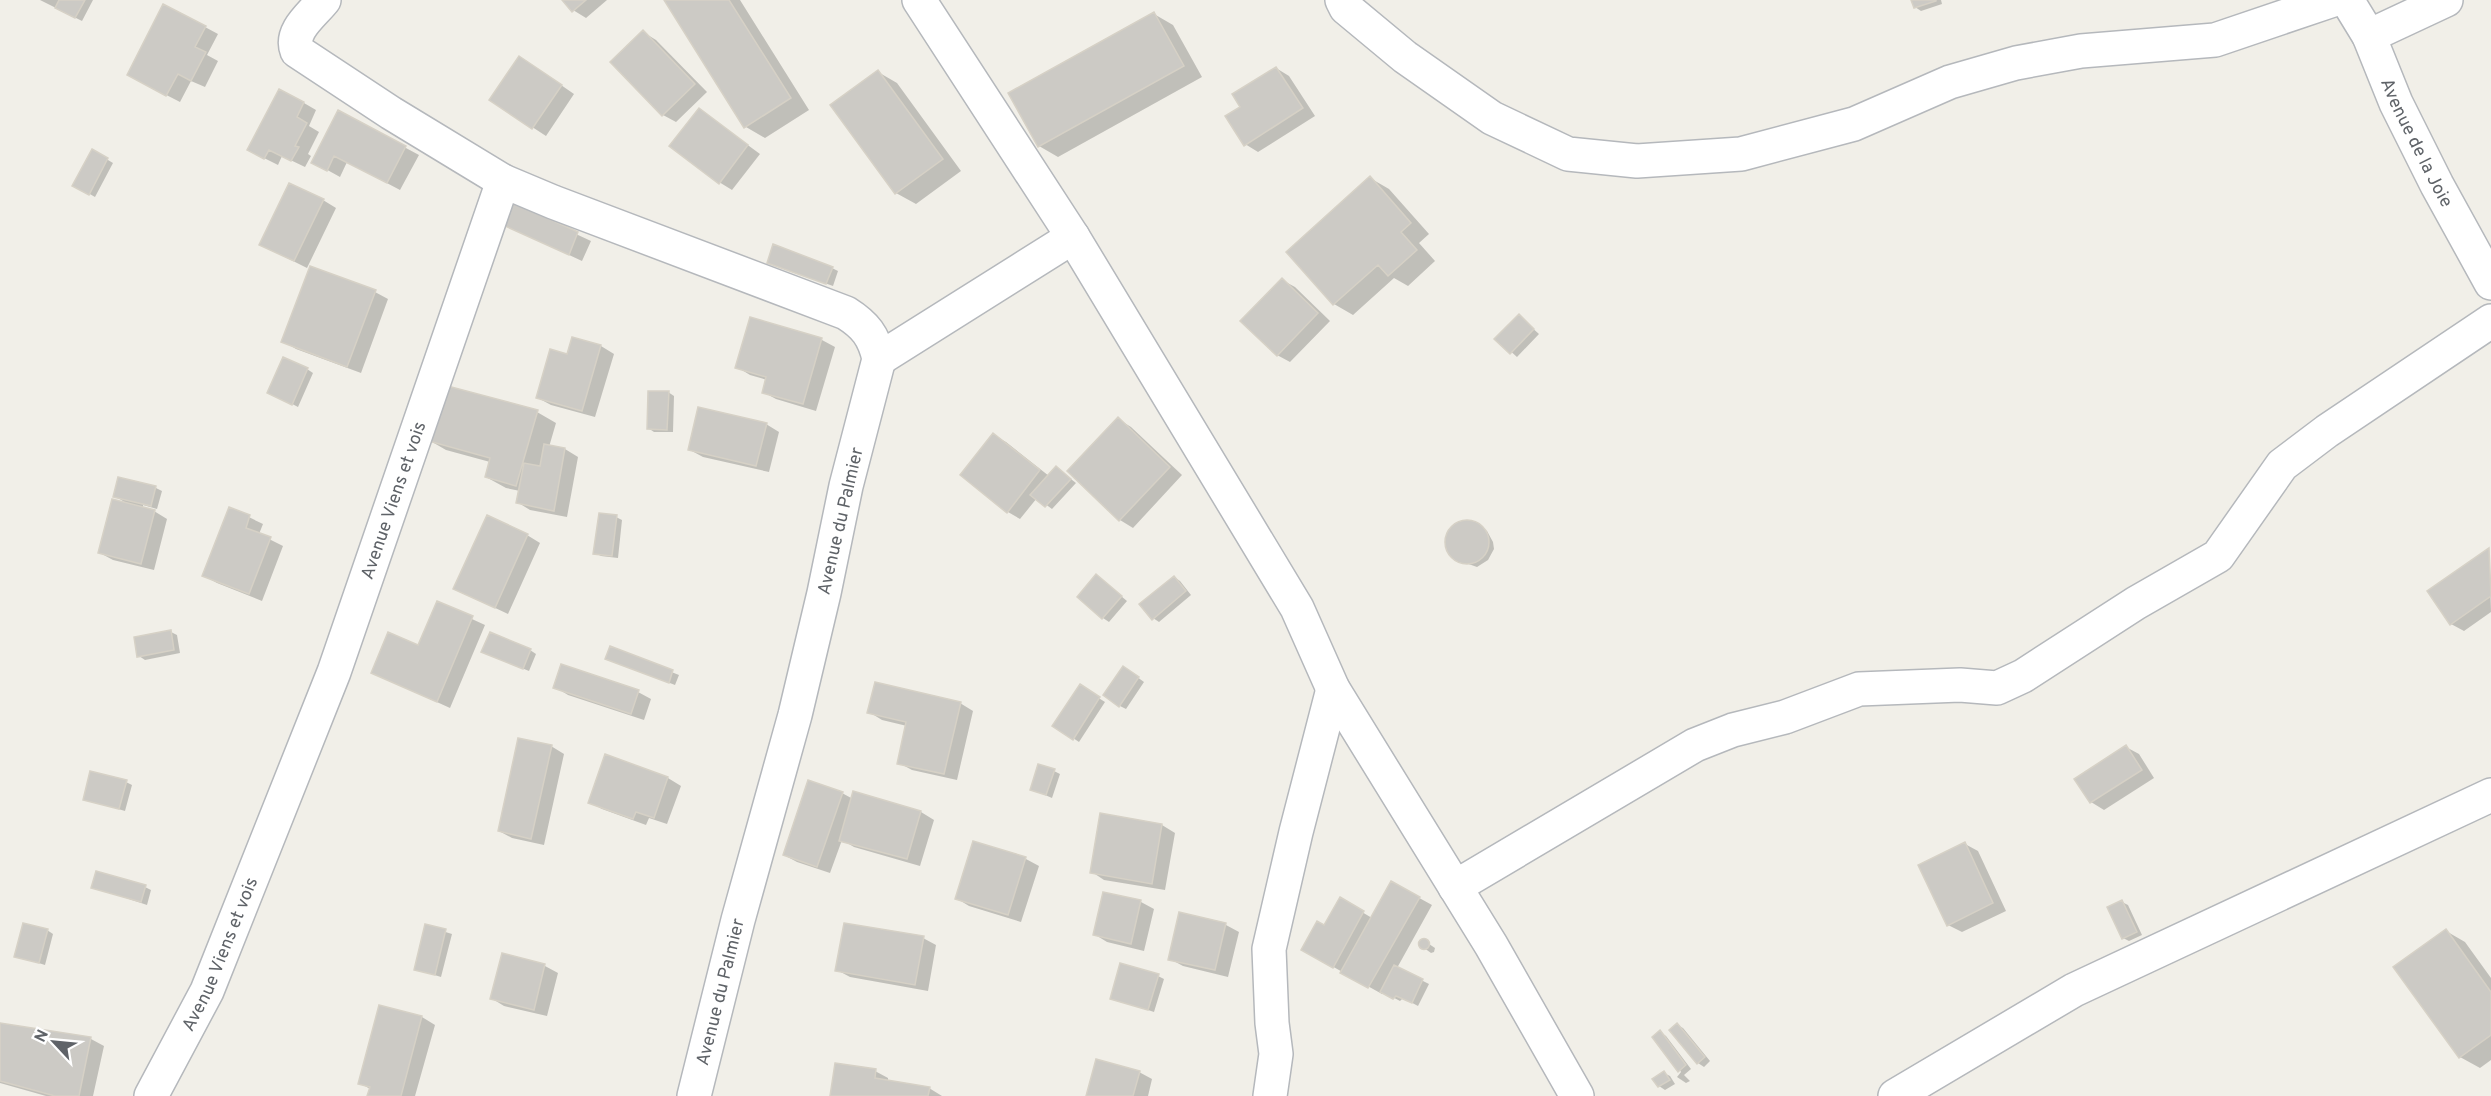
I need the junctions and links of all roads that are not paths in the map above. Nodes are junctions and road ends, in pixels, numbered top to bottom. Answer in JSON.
{"nodes":[{"id":1,"x":324,"y":0,"type":"edge"},
{"id":2,"x":919,"y":0,"type":"edge"},
{"id":3,"x":1342,"y":0,"type":"edge"},
{"id":4,"x":2333,"y":0,"type":"edge"},
{"id":5,"x":2347,"y":0,"type":"edge"},
{"id":6,"x":2446,"y":0,"type":"edge"},
{"id":7,"x":2369,"y":36,"type":"junction"},
{"id":8,"x":503,"y":181,"type":"junction"},
{"id":9,"x":1073,"y":237,"type":"junction"},
{"id":10,"x":2491,"y":283,"type":"edge"},
{"id":11,"x":2491,"y":321,"type":"edge"},
{"id":12,"x":879,"y":358,"type":"junction"},
{"id":13,"x":1333,"y":689,"type":"junction"},
{"id":14,"x":2491,"y":795,"type":"edge"},
{"id":15,"x":1455,"y":886,"type":"junction"},
{"id":16,"x":150,"y":1096,"type":"edge"},
{"id":17,"x":693,"y":1096,"type":"edge"},
{"id":18,"x":1270,"y":1096,"type":"edge"},
{"id":19,"x":1577,"y":1096,"type":"edge"},
{"id":20,"x":1895,"y":1096,"type":"edge"}],
"edges":[{"from":1,"to":8,"type":"street"},
{"from":2,"to":9,"type":"street"},
{"from":3,"to":4,"type":"street"},
{"from":5,"to":7,"type":"street","name":"Avenue de la Joie"},
{"from":6,"to":7,"type":"street"},
{"from":7,"to":10,"type":"street","name":"Avenue de la Joie"},
{"from":8,"to":12,"type":"street"},
{"from":8,"to":16,"type":"street","name":"Avenue Viens et vois"},
{"from":9,"to":12,"type":"street"},
{"from":9,"to":13,"type":"street"},
{"from":11,"to":15,"type":"street"},
{"from":12,"to":17,"type":"street","name":"Avenue du Palmier"},
{"from":13,"to":15,"type":"street"},
{"from":13,"to":18,"type":"street"},
{"from":14,"to":20,"type":"street"},
{"from":15,"to":19,"type":"street"}]}
